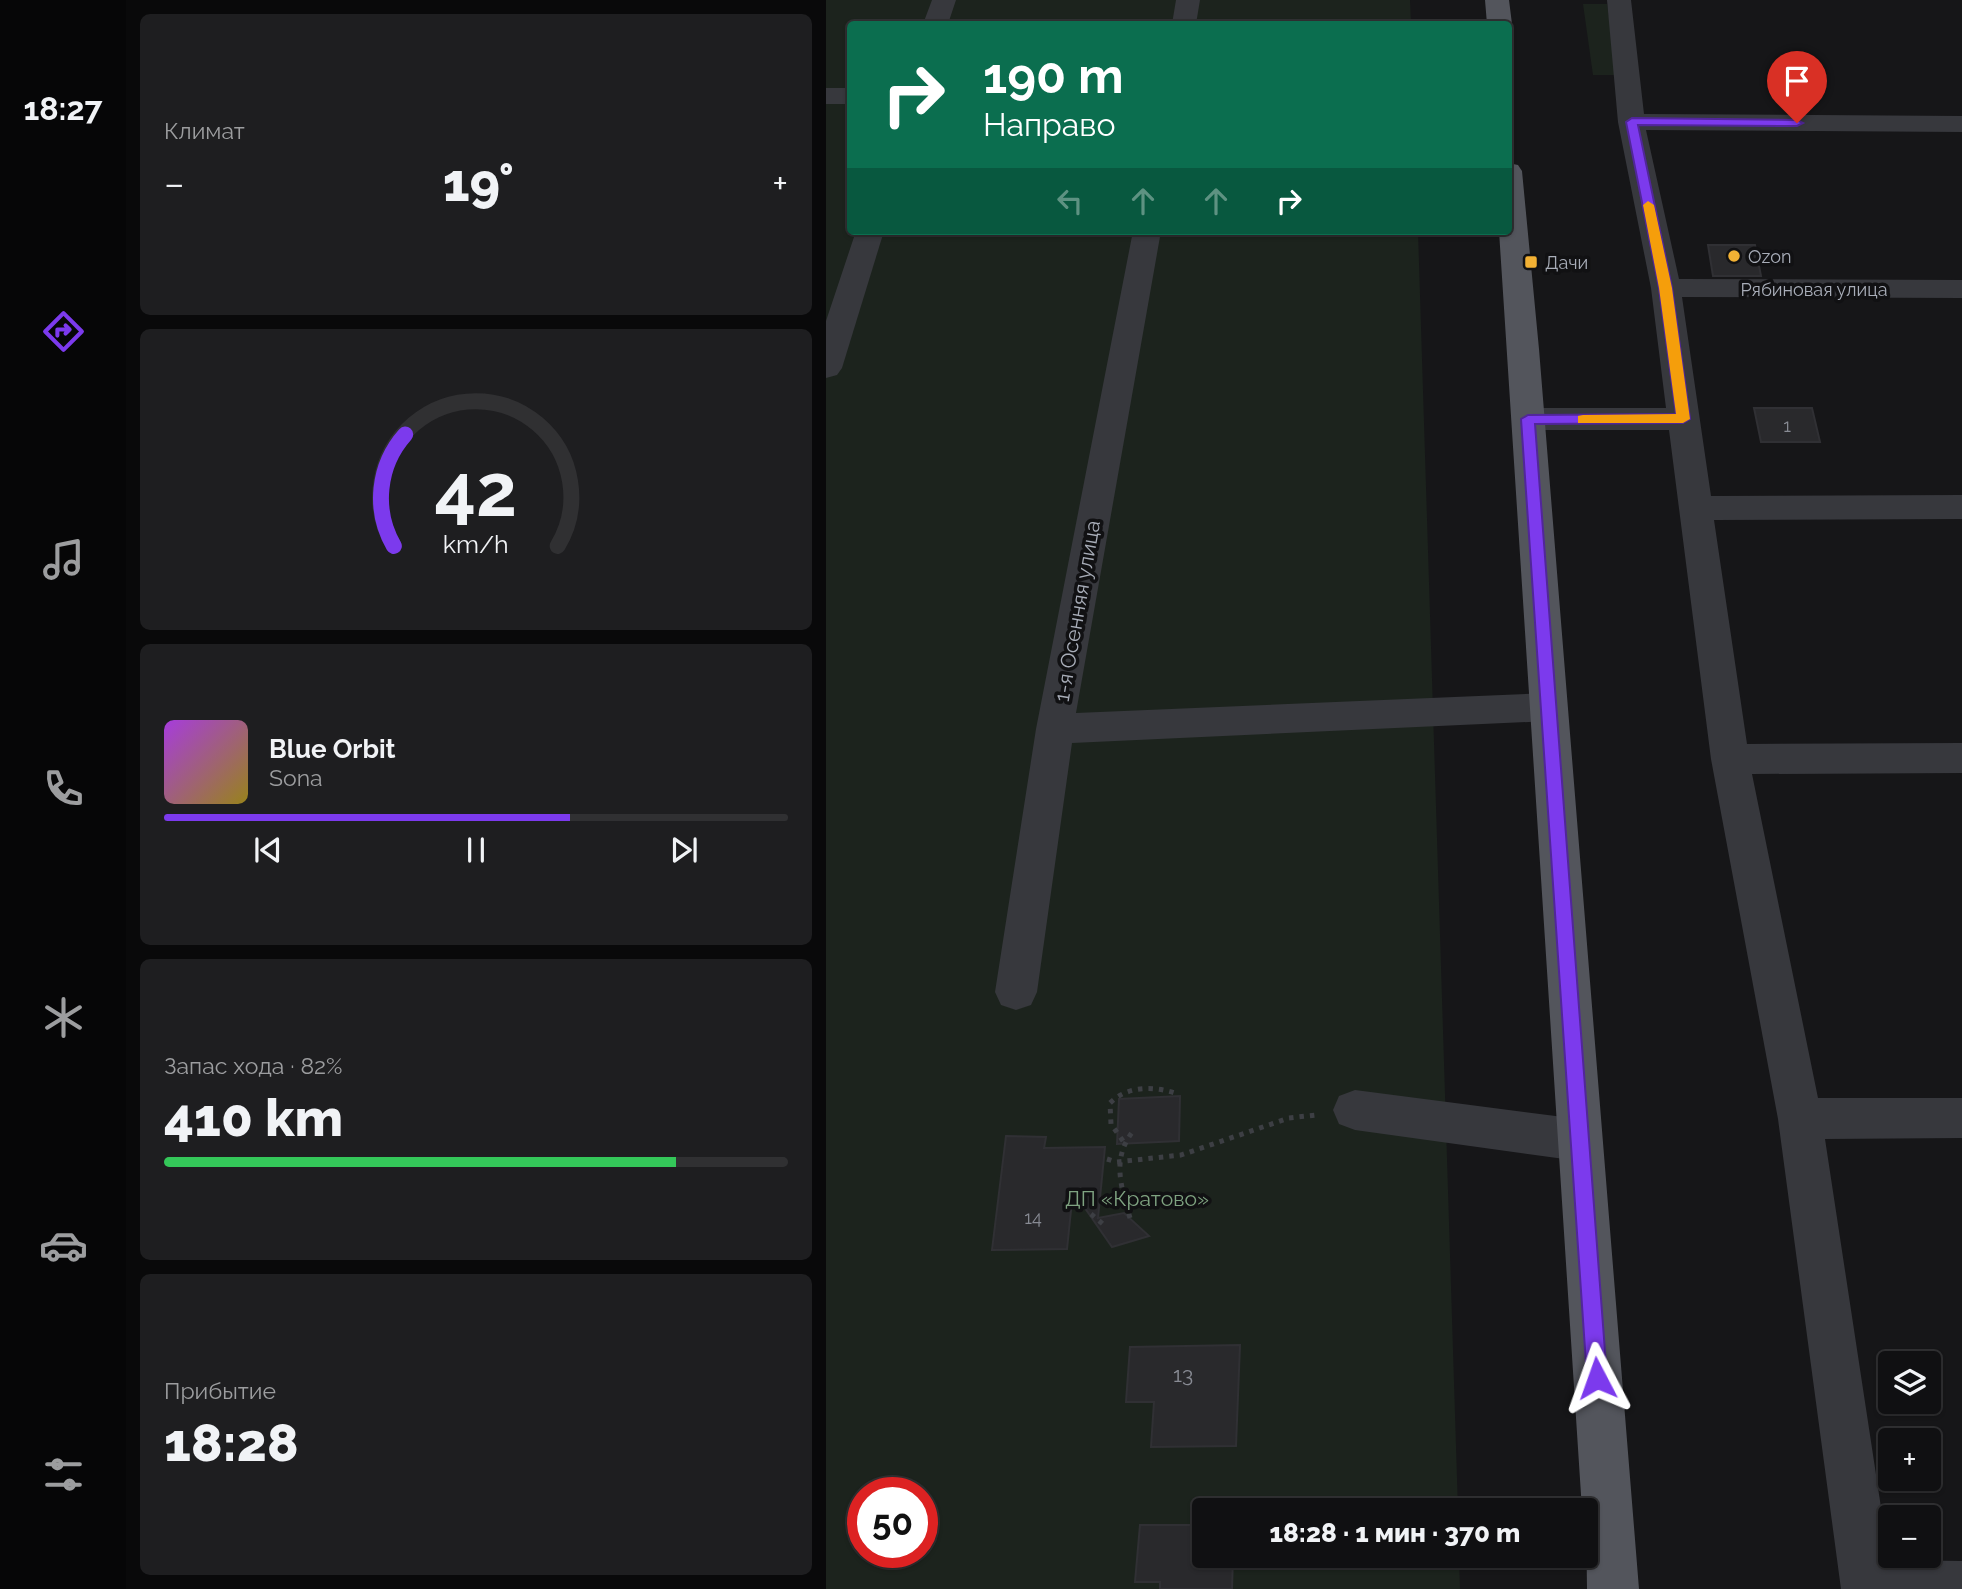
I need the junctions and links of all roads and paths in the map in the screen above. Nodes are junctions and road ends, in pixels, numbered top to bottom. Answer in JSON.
{"nodes":[{"id":1,"x":944,"y":0,"type":"edge"},
{"id":2,"x":1188,"y":0,"type":"edge"},
{"id":3,"x":1497,"y":0,"type":"edge"},
{"id":4,"x":1619,"y":0,"type":"edge"},
{"id":5,"x":937,"y":21,"type":"edge"},
{"id":6,"x":1184,"y":21,"type":"edge"},
{"id":7,"x":1499,"y":21,"type":"edge"},
{"id":8,"x":826,"y":96,"type":"edge"},
{"id":9,"x":847,"y":96,"type":"edge"},
{"id":10,"x":1632,"y":122,"type":"junction"},
{"id":11,"x":1962,"y":124,"type":"edge"},
{"id":12,"x":1512,"y":221,"type":"edge"},
{"id":13,"x":869,"y":235,"type":"edge"},
{"id":14,"x":1146,"y":235,"type":"edge"},
{"id":15,"x":1665,"y":288,"type":"junction"},
{"id":16,"x":1962,"y":289,"type":"edge"},
{"id":17,"x":826,"y":368,"type":"edge"},
{"id":18,"x":1528,"y":419,"type":"junction"},
{"id":19,"x":1683,"y":419,"type":"junction"},
{"id":20,"x":1962,"y":507,"type":"edge"},
{"id":21,"x":1695,"y":508,"type":"junction"},
{"id":22,"x":1549,"y":707,"type":"junction"},
{"id":23,"x":1055,"y":729,"type":"junction"},
{"id":24,"x":1962,"y":758,"type":"edge"},
{"id":25,"x":1730,"y":759,"type":"junction"},
{"id":26,"x":1016,"y":992,"type":"dead end"},
{"id":27,"x":1178,"y":1094,"type":"dead end"},
{"id":28,"x":1355,"y":1110,"type":"joint"},
{"id":29,"x":1962,"y":1118,"type":"edge"},
{"id":30,"x":1800,"y":1119,"type":"junction"},
{"id":31,"x":1134,"y":1130,"type":"dead end"},
{"id":32,"x":1580,"y":1140,"type":"junction"},
{"id":33,"x":1122,"y":1141,"type":"junction"},
{"id":34,"x":1107,"y":1159,"type":"dead end"},
{"id":35,"x":1117,"y":1162,"type":"junction"},
{"id":36,"x":1091,"y":1214,"type":"dead end"},
{"id":37,"x":1130,"y":1219,"type":"dead end"},
{"id":38,"x":1104,"y":1224,"type":"dead end"},
{"id":39,"x":1867,"y":1587,"type":"edge"},
{"id":40,"x":1962,"y":1587,"type":"edge"},
{"id":41,"x":1613,"y":1589,"type":"edge"}],
"edges":[{"from":1,"to":5,"type":"street"},
{"from":2,"to":6,"type":"street"},
{"from":3,"to":7,"type":"main road"},
{"from":4,"to":10,"type":"street"},
{"from":8,"to":9,"type":"street"},
{"from":10,"to":11,"type":"street"},
{"from":10,"to":15,"type":"street"},
{"from":12,"to":18,"type":"main road"},
{"from":13,"to":17,"type":"street"},
{"from":14,"to":23,"type":"street","name":"1-я Осенняя улица"},
{"from":15,"to":16,"type":"street","name":"Рябиновая улица"},
{"from":15,"to":19,"type":"street"},
{"from":18,"to":19,"type":"street"},
{"from":18,"to":22,"type":"main road"},
{"from":19,"to":21,"type":"street"},
{"from":20,"to":21,"type":"street"},
{"from":21,"to":25,"type":"street"},
{"from":22,"to":23,"type":"street"},
{"from":22,"to":32,"type":"main road"},
{"from":23,"to":26,"type":"street","name":"1-я Осенняя улица"},
{"from":24,"to":25,"type":"street"},
{"from":25,"to":30,"type":"street"},
{"from":27,"to":33,"type":"path"},
{"from":28,"to":32,"type":"street"},
{"from":28,"to":35,"type":"path"},
{"from":29,"to":30,"type":"street"},
{"from":30,"to":39,"type":"street"},
{"from":31,"to":33,"type":"path"},
{"from":32,"to":41,"type":"main road"},
{"from":33,"to":35,"type":"path"},
{"from":34,"to":35,"type":"path"},
{"from":35,"to":37,"type":"path"},
{"from":36,"to":38,"type":"path"},
{"from":39,"to":40,"type":"street"}]}
